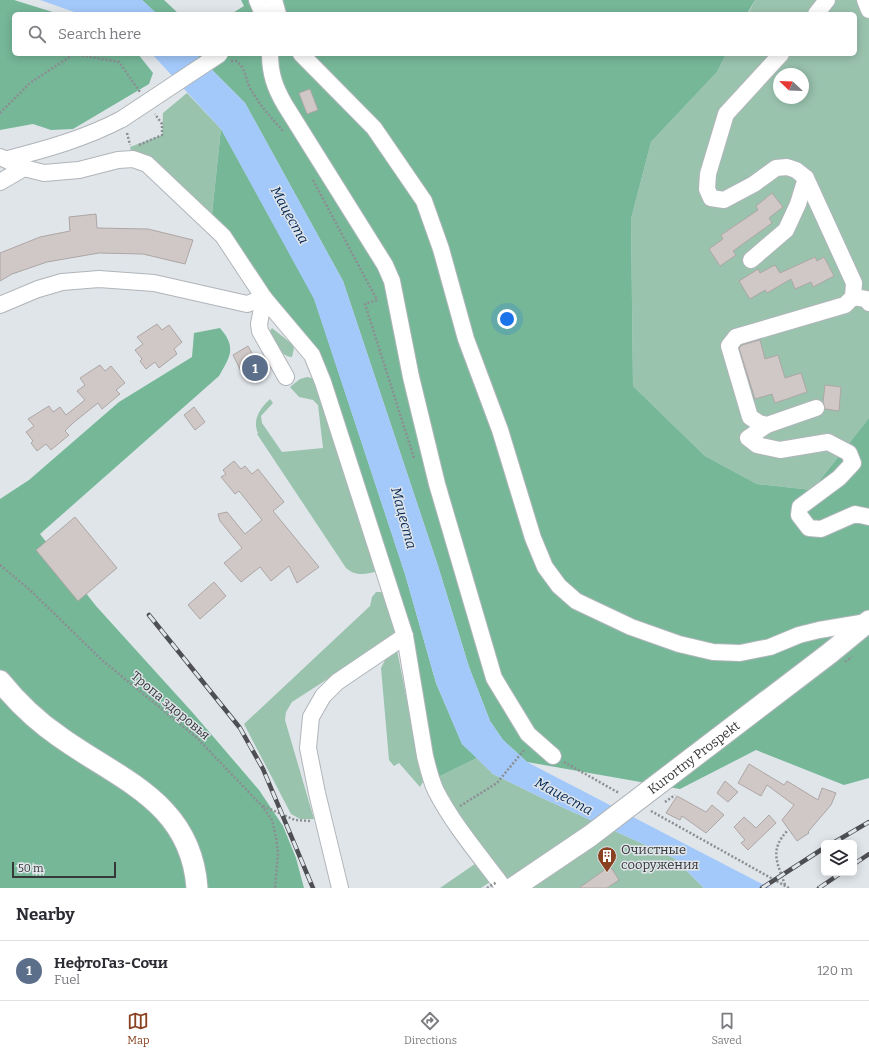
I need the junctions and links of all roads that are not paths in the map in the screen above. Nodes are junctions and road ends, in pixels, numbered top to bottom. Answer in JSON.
{"nodes":[{"id":1,"x":257,"y":0,"type":"edge"},
{"id":2,"x":274,"y":0,"type":"edge"},
{"id":3,"x":827,"y":0,"type":"edge"},
{"id":4,"x":865,"y":0,"type":"edge"},
{"id":5,"x":869,"y":10,"type":"edge"},
{"id":6,"x":262,"y":12,"type":"edge"},
{"id":7,"x":277,"y":12,"type":"edge"},
{"id":8,"x":818,"y":12,"type":"edge"},
{"id":9,"x":270,"y":56,"type":"edge"},
{"id":10,"x":303,"y":56,"type":"edge"},
{"id":11,"x":779,"y":56,"type":"edge"},
{"id":12,"x":223,"y":58,"type":"edge"},
{"id":13,"x":4,"y":158,"type":"edge"},
{"id":14,"x":24,"y":168,"type":"junction"},
{"id":15,"x":806,"y":178,"type":"junction"},
{"id":16,"x":0,"y":182,"type":"edge"},
{"id":17,"x":751,"y":260,"type":"dead end"},
{"id":18,"x":852,"y":297,"type":"junction"},
{"id":19,"x":264,"y":298,"type":"junction"},
{"id":20,"x":869,"y":303,"type":"edge"},
{"id":21,"x":0,"y":305,"type":"edge"},
{"id":22,"x":286,"y":376,"type":"dead end"},
{"id":23,"x":816,"y":408,"type":"dead end"},
{"id":24,"x":767,"y":425,"type":"junction"},
{"id":25,"x":869,"y":516,"type":"edge"},
{"id":26,"x":868,"y":621,"type":"edge"},
{"id":27,"x":400,"y":639,"type":"junction"},
{"id":28,"x":0,"y":682,"type":"edge"},
{"id":29,"x":553,"y":756,"type":"road end"},
{"id":30,"x":198,"y":888,"type":"edge"},
{"id":31,"x":340,"y":888,"type":"edge"},
{"id":32,"x":504,"y":888,"type":"edge"},
{"id":33,"x":513,"y":888,"type":"edge"}],
"edges":[{"from":1,"to":6,"type":"street"},
{"from":2,"to":7,"type":"street"},
{"from":3,"to":8,"type":"street"},
{"from":4,"to":5,"type":"street"},
{"from":9,"to":29,"type":"street"},
{"from":10,"to":26,"type":"street"},
{"from":11,"to":15,"type":"street"},
{"from":12,"to":13,"type":"street","bridge":true},
{"from":13,"to":14,"type":"street"},
{"from":14,"to":16,"type":"street"},
{"from":14,"to":19,"type":"street"},
{"from":15,"to":17,"type":"street"},
{"from":15,"to":18,"type":"street"},
{"from":18,"to":20,"type":"street"},
{"from":18,"to":24,"type":"street"},
{"from":19,"to":21,"type":"street"},
{"from":19,"to":22,"type":"street"},
{"from":19,"to":27,"type":"street"},
{"from":23,"to":24,"type":"street"},
{"from":24,"to":25,"type":"street"},
{"from":26,"to":33,"type":"main road","name":"Kurortny Prospekt","bridge":true},
{"from":27,"to":31,"type":"street"},
{"from":27,"to":32,"type":"street"},
{"from":28,"to":30,"type":"main road"}]}
